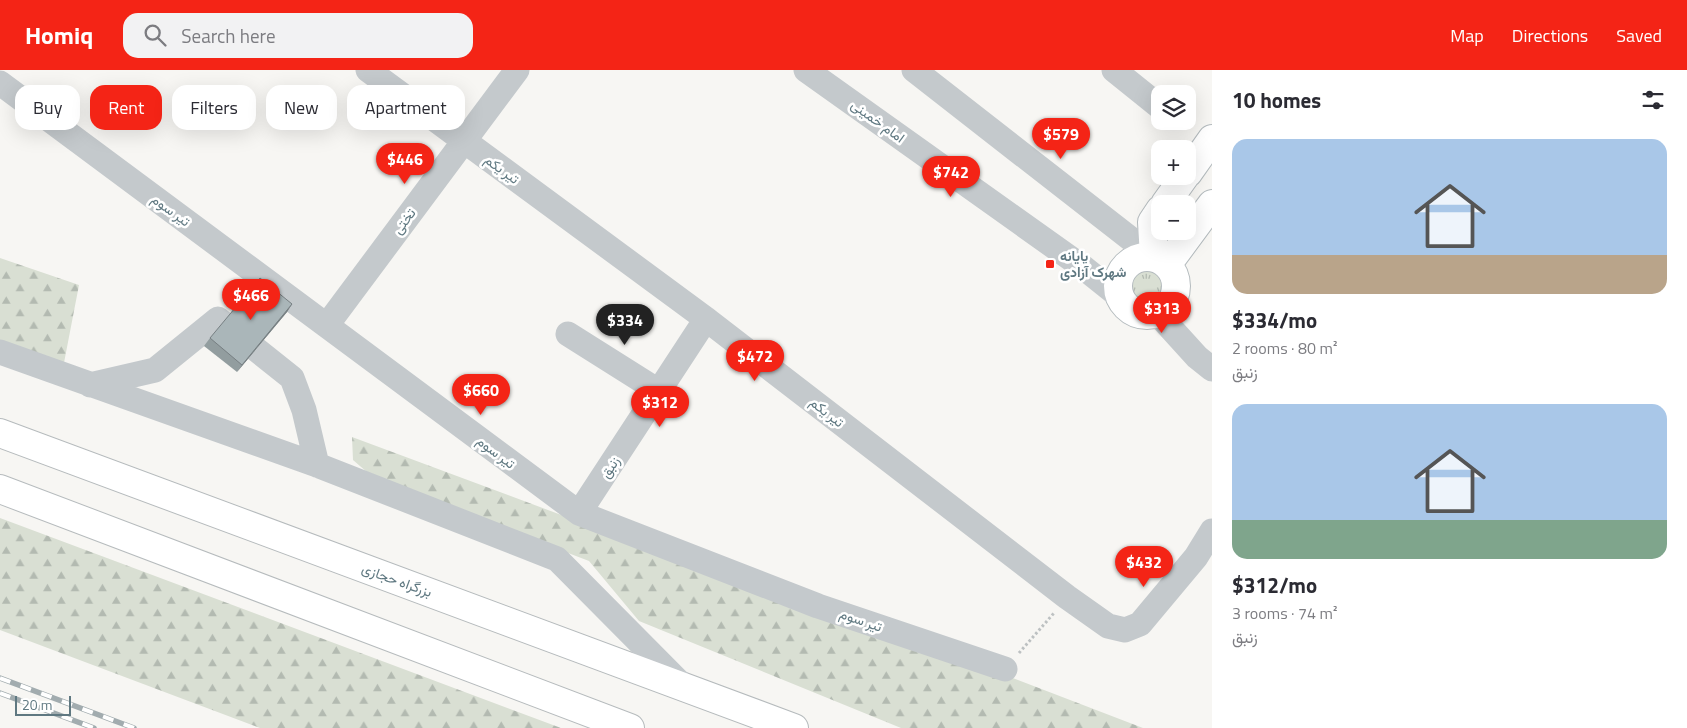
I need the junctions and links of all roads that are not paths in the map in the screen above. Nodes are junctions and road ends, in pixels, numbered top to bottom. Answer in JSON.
{"nodes":[{"id":1,"x":368,"y":70,"type":"edge"},
{"id":2,"x":517,"y":70,"type":"edge"},
{"id":3,"x":806,"y":70,"type":"edge"},
{"id":4,"x":914,"y":70,"type":"edge"},
{"id":5,"x":1114,"y":70,"type":"edge"},
{"id":6,"x":0,"y":83,"type":"edge"},
{"id":7,"x":1151,"y":99,"type":"edge"},
{"id":8,"x":1212,"y":139,"type":"edge"},
{"id":9,"x":463,"y":141,"type":"junction"},
{"id":10,"x":1196,"y":162,"type":"edge"},
{"id":11,"x":1212,"y":204,"type":"edge"},
{"id":12,"x":1156,"y":240,"type":"edge"},
{"id":13,"x":1161,"y":261,"type":"junction"},
{"id":14,"x":1119,"y":296,"type":"junction"},
{"id":15,"x":1157,"y":313,"type":"junction"},
{"id":16,"x":706,"y":320,"type":"junction"},
{"id":17,"x":327,"y":325,"type":"junction"},
{"id":18,"x":568,"y":334,"type":"dead end"},
{"id":19,"x":0,"y":352,"type":"edge"},
{"id":20,"x":1212,"y":369,"type":"edge"},
{"id":21,"x":90,"y":385,"type":"junction"},
{"id":22,"x":660,"y":392,"type":"junction"},
{"id":23,"x":0,"y":433,"type":"edge"},
{"id":24,"x":318,"y":465,"type":"junction"},
{"id":25,"x":0,"y":489,"type":"edge"},
{"id":26,"x":578,"y":513,"type":"junction"},
{"id":27,"x":1212,"y":531,"type":"edge"},
{"id":28,"x":1204,"y":563,"type":"edge"},
{"id":29,"x":1005,"y":669,"type":"road end"},
{"id":30,"x":684,"y":687,"type":"junction"},
{"id":31,"x":630,"y":728,"type":"edge"},
{"id":32,"x":794,"y":728,"type":"edge"}],
"edges":[{"from":1,"to":9,"type":"street","name":"تیر یکم"},
{"from":2,"to":9,"type":"street","name":"تختی"},
{"from":3,"to":14,"type":"street","name":"امام خمینی"},
{"from":4,"to":13,"type":"street"},
{"from":5,"to":7,"type":"street"},
{"from":6,"to":17,"type":"street","name":"تیر سوم"},
{"from":8,"to":10,"type":"main road"},
{"from":9,"to":16,"type":"street","name":"تیر یکم"},
{"from":9,"to":17,"type":"street","name":"تختی"},
{"from":11,"to":13,"type":"main road"},
{"from":12,"to":13,"type":"main road"},
{"from":13,"to":14,"type":"main road"},
{"from":13,"to":15,"type":"main road"},
{"from":14,"to":15,"type":"main road"},
{"from":15,"to":20,"type":"street"},
{"from":16,"to":22,"type":"street","name":"زنبق"},
{"from":16,"to":28,"type":"street","name":"تیر یکم"},
{"from":17,"to":26,"type":"street","name":"تیر سوم"},
{"from":18,"to":22,"type":"street"},
{"from":19,"to":21,"type":"street"},
{"from":21,"to":24,"type":"street"},
{"from":21,"to":24,"type":"street"},
{"from":22,"to":26,"type":"street","name":"زنبق"},
{"from":23,"to":30,"type":"main road","name":"بزرگراه حجازی"},
{"from":24,"to":30,"type":"street"},
{"from":25,"to":31,"type":"main road"},
{"from":26,"to":29,"type":"street","name":"تیر سوم"},
{"from":27,"to":28,"type":"street","name":"تیر یکم"},
{"from":30,"to":32,"type":"main road","name":"بزرگراه حجازی"}]}
